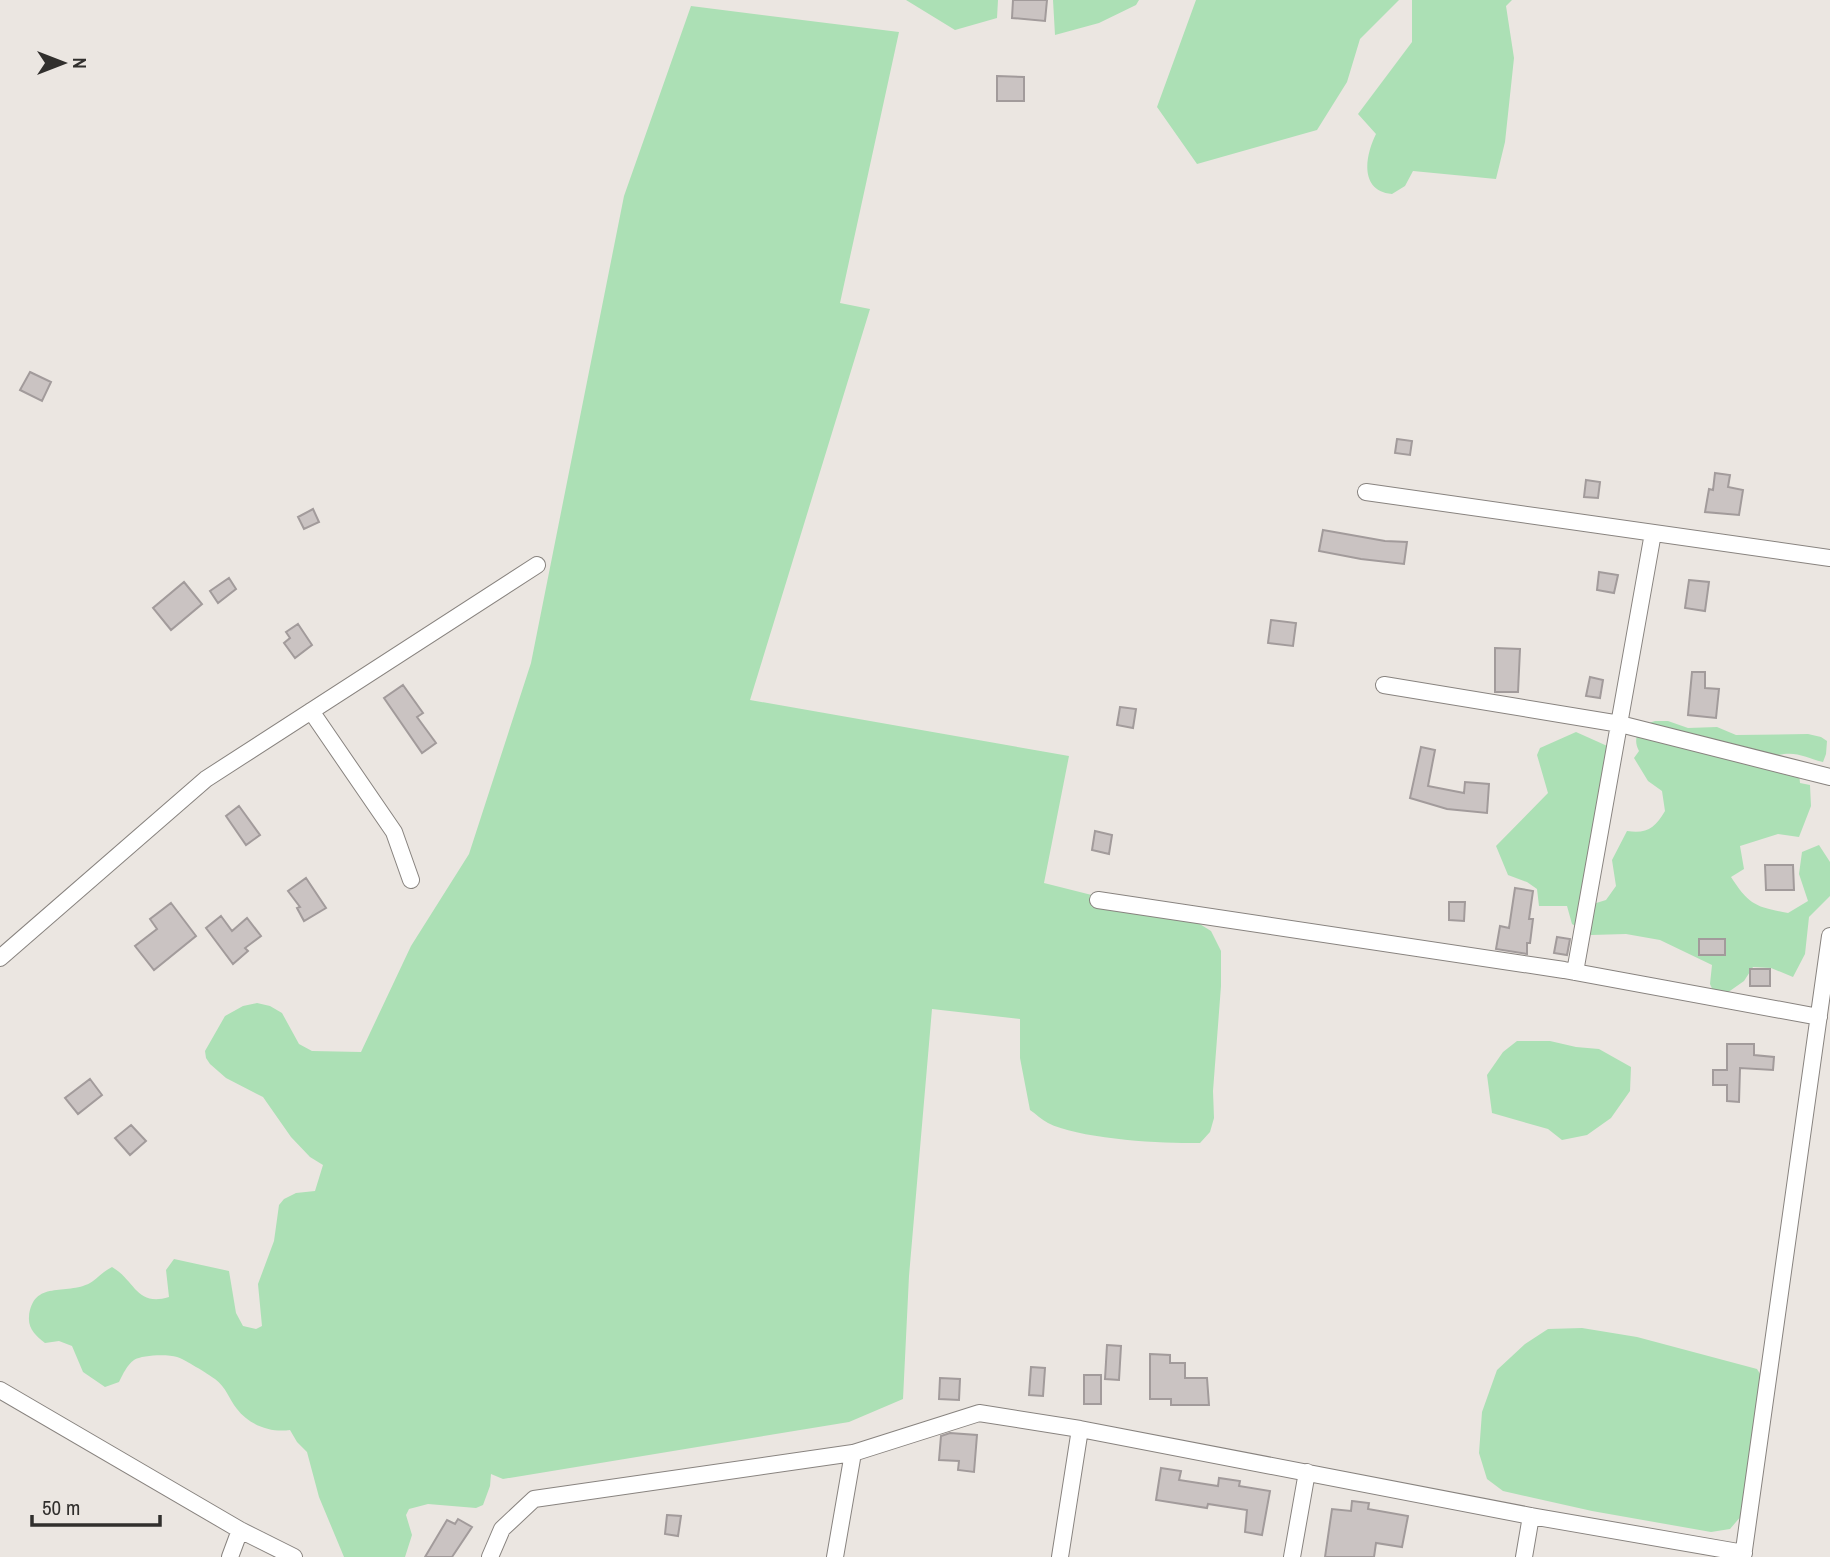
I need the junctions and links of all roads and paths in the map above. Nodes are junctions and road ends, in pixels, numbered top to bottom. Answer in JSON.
{"nodes":[{"id":1,"x":1366,"y":492,"type":"dead end"},
{"id":2,"x":1653,"y":533,"type":"junction"},
{"id":3,"x":1830,"y":558,"type":"edge"},
{"id":4,"x":537,"y":565,"type":"dead end"},
{"id":5,"x":1384,"y":685,"type":"dead end"},
{"id":6,"x":312,"y":711,"type":"junction"},
{"id":7,"x":1620,"y":724,"type":"junction"},
{"id":8,"x":1830,"y":777,"type":"edge"},
{"id":9,"x":411,"y":880,"type":"dead end"},
{"id":10,"x":1098,"y":900,"type":"dead end"},
{"id":11,"x":1830,"y":936,"type":"edge"},
{"id":12,"x":0,"y":958,"type":"edge"},
{"id":13,"x":1576,"y":972,"type":"junction"},
{"id":14,"x":1819,"y":1017,"type":"junction"},
{"id":15,"x":0,"y":1390,"type":"edge"},
{"id":16,"x":1080,"y":1429,"type":"junction"},
{"id":17,"x":853,"y":1453,"type":"junction"},
{"id":18,"x":1307,"y":1472,"type":"junction"},
{"id":19,"x":1531,"y":1516,"type":"junction"},
{"id":20,"x":240,"y":1530,"type":"junction"},
{"id":21,"x":1744,"y":1555,"type":"edge"},
{"id":22,"x":230,"y":1557,"type":"edge"},
{"id":23,"x":294,"y":1557,"type":"edge"},
{"id":24,"x":490,"y":1557,"type":"edge"},
{"id":25,"x":835,"y":1557,"type":"edge"},
{"id":26,"x":1060,"y":1557,"type":"edge"},
{"id":27,"x":1292,"y":1557,"type":"edge"},
{"id":28,"x":1524,"y":1557,"type":"edge"}],
"edges":[{"from":1,"to":2,"type":"street"},
{"from":2,"to":3,"type":"street"},
{"from":2,"to":7,"type":"street"},
{"from":4,"to":6,"type":"street"},
{"from":5,"to":7,"type":"street"},
{"from":6,"to":9,"type":"street"},
{"from":6,"to":12,"type":"street"},
{"from":7,"to":8,"type":"street"},
{"from":7,"to":13,"type":"street"},
{"from":10,"to":13,"type":"street"},
{"from":11,"to":14,"type":"street"},
{"from":13,"to":14,"type":"street"},
{"from":14,"to":21,"type":"street"},
{"from":15,"to":20,"type":"street"},
{"from":16,"to":17,"type":"street"},
{"from":16,"to":18,"type":"street"},
{"from":16,"to":26,"type":"street"},
{"from":17,"to":24,"type":"street"},
{"from":17,"to":25,"type":"street"},
{"from":18,"to":19,"type":"street"},
{"from":18,"to":27,"type":"street"},
{"from":19,"to":21,"type":"street"},
{"from":19,"to":28,"type":"street"},
{"from":20,"to":22,"type":"street"},
{"from":20,"to":23,"type":"street"}]}
